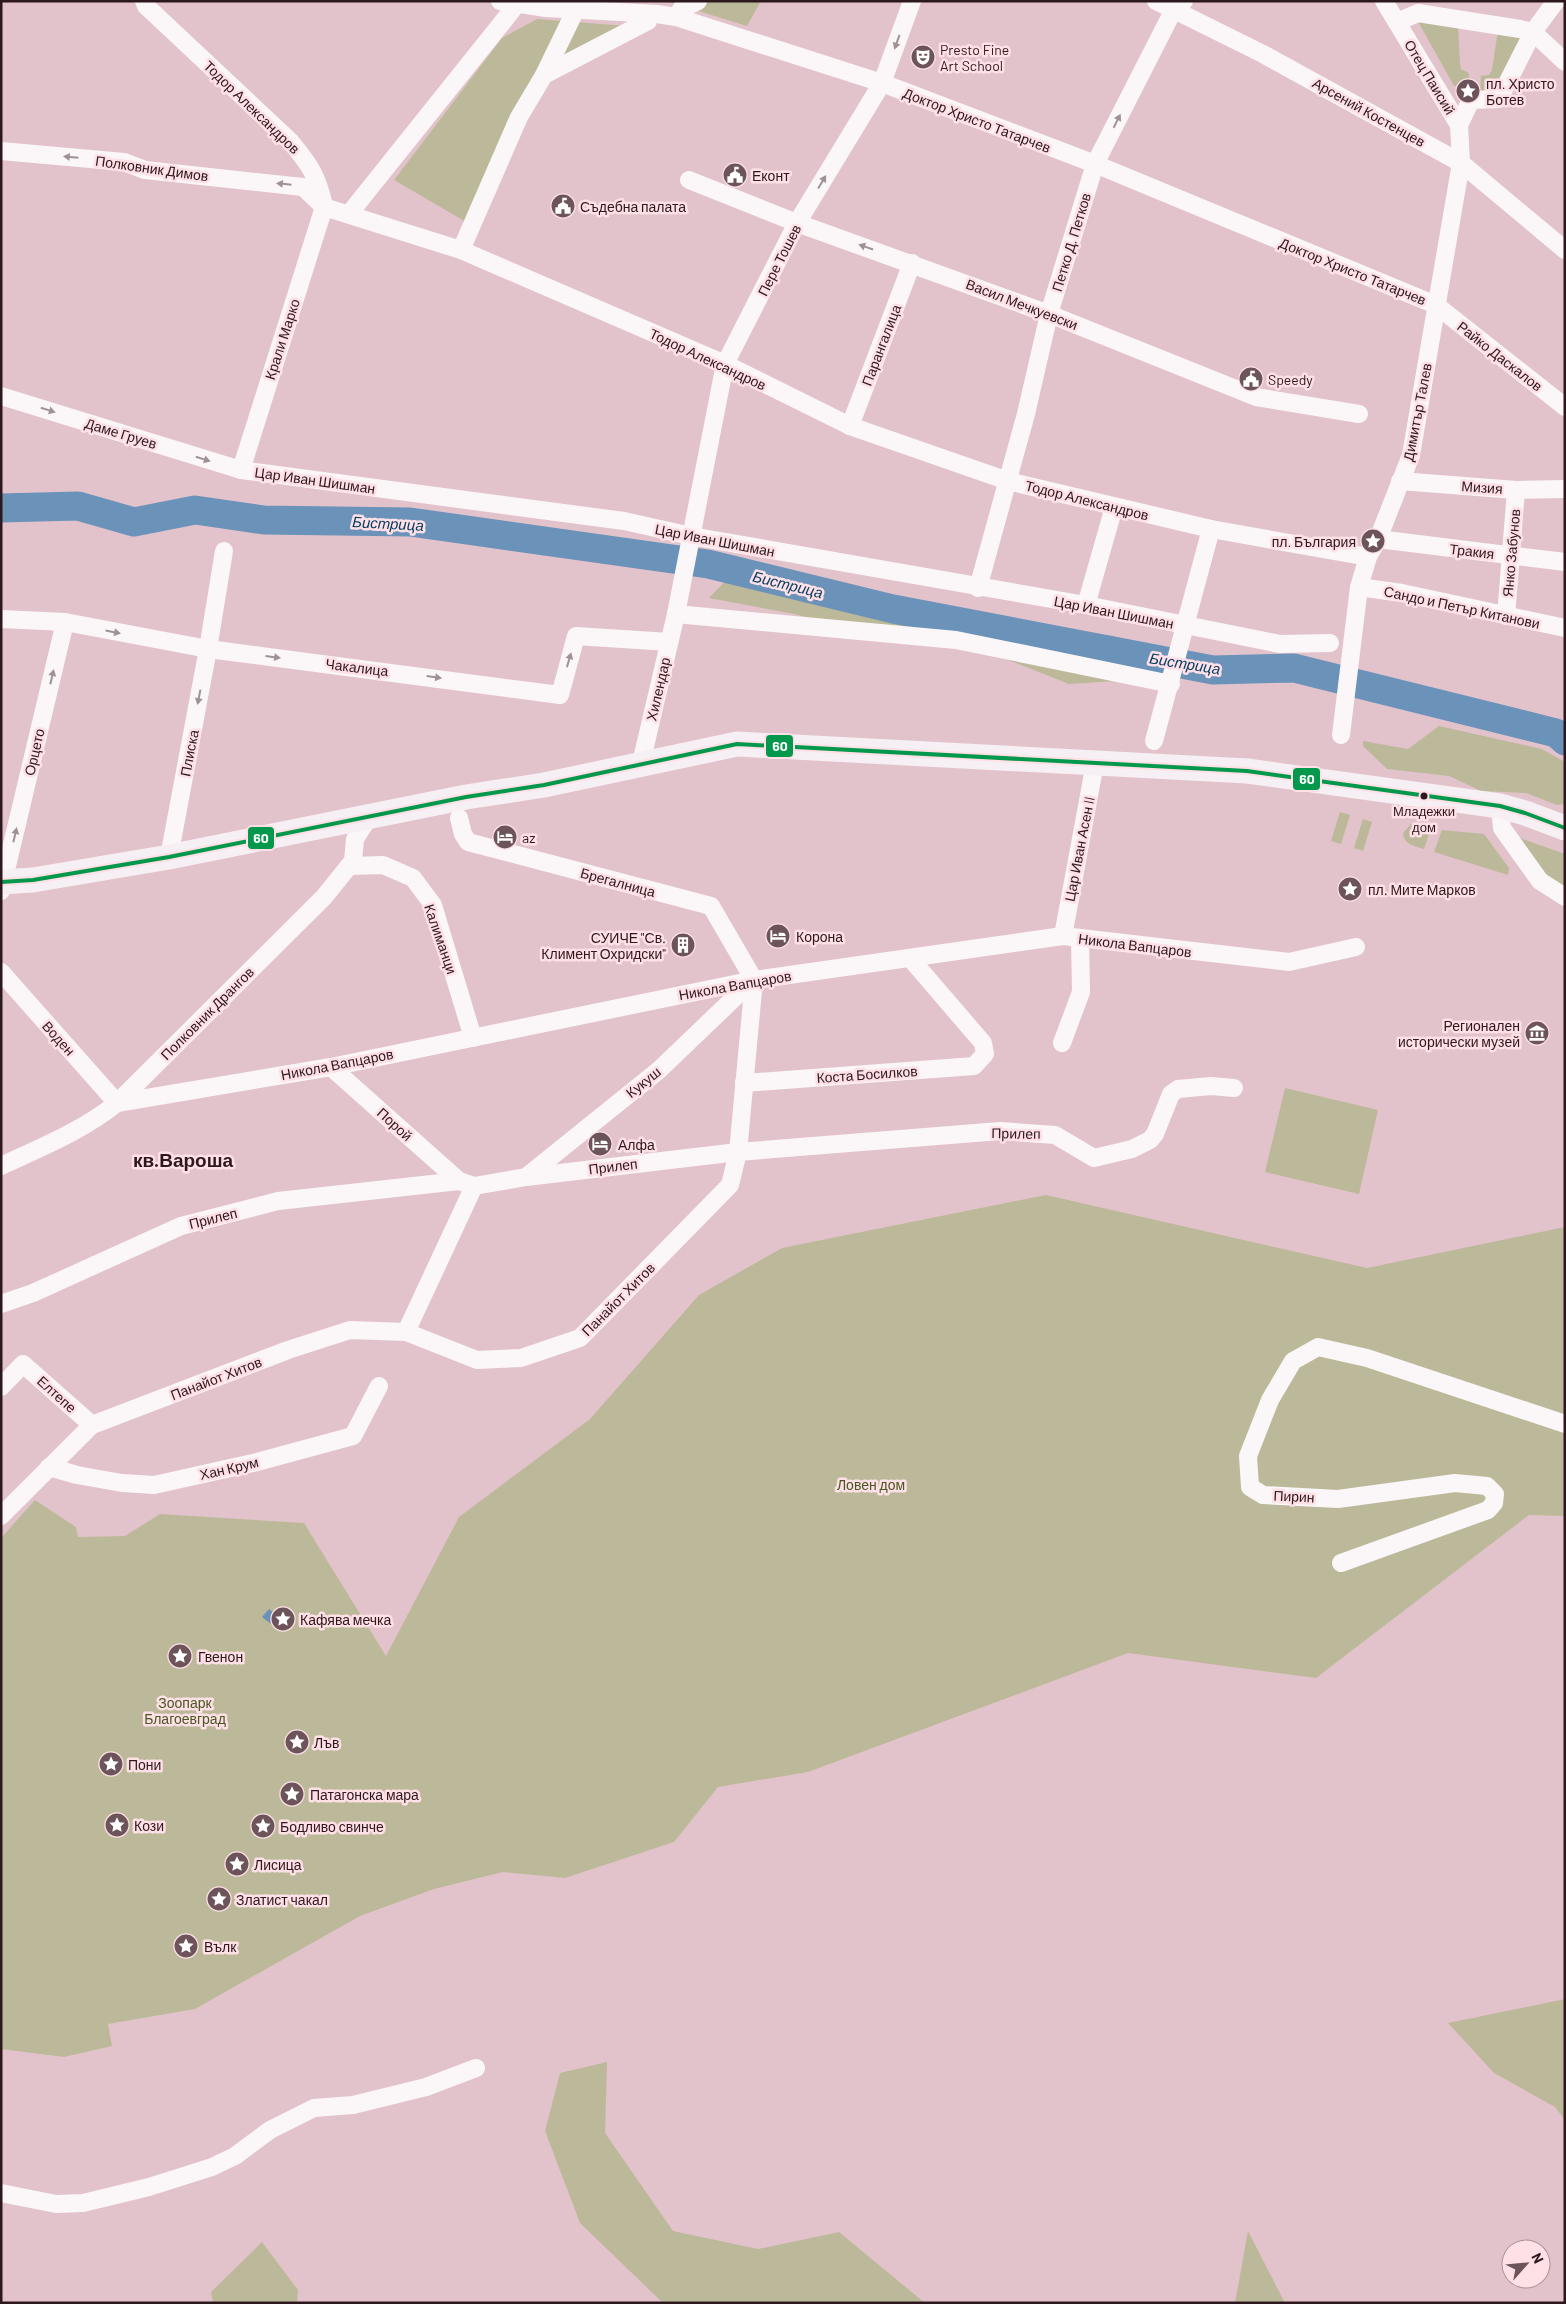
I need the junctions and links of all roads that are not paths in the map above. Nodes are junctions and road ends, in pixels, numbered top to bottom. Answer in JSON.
{"nodes":[{"id":1,"x":144,"y":1,"type":"edge"},
{"id":2,"x":698,"y":1,"type":"edge"},
{"id":3,"x":912,"y":1,"type":"edge"},
{"id":4,"x":1156,"y":1,"type":"edge"},
{"id":5,"x":1384,"y":1,"type":"edge"},
{"id":6,"x":1556,"y":1,"type":"edge"},
{"id":7,"x":509,"y":3,"type":"edge"},
{"id":8,"x":578,"y":6,"type":"edge"},
{"id":9,"x":1178,"y":6,"type":"edge"},
{"id":10,"x":682,"y":16,"type":"junction"},
{"id":11,"x":648,"y":21,"type":"dead end"},
{"id":12,"x":1397,"y":22,"type":"junction"},
{"id":13,"x":1534,"y":32,"type":"junction"},
{"id":14,"x":1565,"y":62,"type":"edge"},
{"id":15,"x":544,"y":75,"type":"junction"},
{"id":16,"x":882,"y":84,"type":"junction"},
{"id":17,"x":1459,"y":125,"type":"junction"},
{"id":18,"x":1,"y":151,"type":"edge"},
{"id":19,"x":1461,"y":163,"type":"junction"},
{"id":20,"x":1095,"y":164,"type":"junction"},
{"id":21,"x":689,"y":180,"type":"dead end"},
{"id":22,"x":324,"y":207,"type":"junction"},
{"id":23,"x":349,"y":214,"type":"junction"},
{"id":24,"x":797,"y":223,"type":"junction"},
{"id":25,"x":461,"y":250,"type":"junction"},
{"id":26,"x":1565,"y":250,"type":"edge"},
{"id":27,"x":912,"y":263,"type":"junction"},
{"id":28,"x":1436,"y":305,"type":"junction"},
{"id":29,"x":1049,"y":314,"type":"junction"},
{"id":30,"x":725,"y":364,"type":"junction"},
{"id":31,"x":1,"y":396,"type":"edge"},
{"id":32,"x":1565,"y":406,"type":"edge"},
{"id":33,"x":1359,"y":414,"type":"dead end"},
{"id":34,"x":850,"y":426,"type":"junction"},
{"id":35,"x":241,"y":470,"type":"junction"},
{"id":36,"x":1008,"y":481,"type":"junction"},
{"id":37,"x":1400,"y":481,"type":"junction"},
{"id":38,"x":1565,"y":489,"type":"edge"},
{"id":39,"x":1516,"y":490,"type":"junction"},
{"id":40,"x":1114,"y":507,"type":"junction"},
{"id":41,"x":1211,"y":529,"type":"junction"},
{"id":42,"x":691,"y":536,"type":"junction"},
{"id":43,"x":1378,"y":539,"type":"junction"},
{"id":44,"x":224,"y":551,"type":"dead end"},
{"id":45,"x":1511,"y":556,"type":"junction"},
{"id":46,"x":1368,"y":557,"type":"junction"},
{"id":47,"x":1565,"y":562,"type":"edge"},
{"id":48,"x":1359,"y":587,"type":"junction"},
{"id":49,"x":978,"y":588,"type":"junction"},
{"id":50,"x":1086,"y":605,"type":"junction"},
{"id":51,"x":676,"y":614,"type":"junction"},
{"id":52,"x":1506,"y":616,"type":"junction"},
{"id":53,"x":1,"y":619,"type":"edge"},
{"id":54,"x":65,"y":622,"type":"junction"},
{"id":55,"x":1187,"y":627,"type":"junction"},
{"id":56,"x":1565,"y":628,"type":"edge"},
{"id":57,"x":669,"y":642,"type":"junction"},
{"id":58,"x":1330,"y":642,"type":"dead end"},
{"id":59,"x":208,"y":649,"type":"junction"},
{"id":60,"x":1171,"y":684,"type":"junction"},
{"id":61,"x":1341,"y":735,"type":"dead end"},
{"id":62,"x":1154,"y":741,"type":"dead end"},
{"id":63,"x":1095,"y":762,"type":"junction"},
{"id":64,"x":641,"y":763,"type":"junction"},
{"id":65,"x":1500,"y":806,"type":"junction"},
{"id":66,"x":369,"y":817,"type":"junction"},
{"id":67,"x":459,"y":818,"type":"dead end"},
{"id":68,"x":1565,"y":828,"type":"edge"},
{"id":69,"x":168,"y":857,"type":"junction"},
{"id":70,"x":350,"y":866,"type":"junction"},
{"id":71,"x":2,"y":885,"type":"edge"},
{"id":72,"x":1565,"y":896,"type":"edge"},
{"id":73,"x":1071,"y":937,"type":"junction"},
{"id":74,"x":1356,"y":947,"type":"dead end"},
{"id":75,"x":910,"y":958,"type":"junction"},
{"id":76,"x":1,"y":972,"type":"edge"},
{"id":77,"x":754,"y":980,"type":"junction"},
{"id":78,"x":473,"y":1038,"type":"junction"},
{"id":79,"x":1062,"y":1043,"type":"dead end"},
{"id":80,"x":331,"y":1067,"type":"junction"},
{"id":81,"x":744,"y":1083,"type":"junction"},
{"id":82,"x":1234,"y":1088,"type":"dead end"},
{"id":83,"x":117,"y":1103,"type":"junction"},
{"id":84,"x":738,"y":1152,"type":"junction"},
{"id":85,"x":1,"y":1166,"type":"edge"},
{"id":86,"x":526,"y":1177,"type":"junction"},
{"id":87,"x":466,"y":1184,"type":"junction"},
{"id":88,"x":1,"y":1304,"type":"edge"},
{"id":89,"x":406,"y":1332,"type":"junction"},
{"id":90,"x":379,"y":1386,"type":"dead end"},
{"id":91,"x":1,"y":1387,"type":"edge"},
{"id":92,"x":1565,"y":1424,"type":"edge"},
{"id":93,"x":92,"y":1426,"type":"junction"},
{"id":94,"x":49,"y":1467,"type":"junction"},
{"id":95,"x":1,"y":1516,"type":"edge"},
{"id":96,"x":1341,"y":1563,"type":"dead end"},
{"id":97,"x":476,"y":2068,"type":"dead end"},
{"id":98,"x":1,"y":2193,"type":"edge"}],
"edges":[{"from":1,"to":22,"type":"street","name":"Тодор Александров"},
{"from":2,"to":10,"type":"street"},
{"from":3,"to":16,"type":"street","name":"Пере Тошев","one_way":true},
{"from":4,"to":9,"type":"street","name":"Арсений Костенцев"},
{"from":5,"to":12,"type":"street","name":"Отец Паисий"},
{"from":6,"to":13,"type":"street"},
{"from":7,"to":8,"type":"street","name":"Доктор Христо Татарчев"},
{"from":7,"to":23,"type":"street"},
{"from":8,"to":10,"type":"street","name":"Доктор Христо Татарчев"},
{"from":8,"to":15,"type":"street"},
{"from":9,"to":19,"type":"street","name":"Арсений Костенцев"},
{"from":20,"to":9,"type":"street","name":"Петко Д. Петков","one_way":true},
{"from":10,"to":16,"type":"street","name":"Доктор Христо Татарчев"},
{"from":11,"to":15,"type":"street"},
{"from":12,"to":13,"type":"street"},
{"from":12,"to":17,"type":"street","name":"Отец Паисий"},
{"from":13,"to":14,"type":"street"},
{"from":13,"to":17,"type":"street"},
{"from":15,"to":25,"type":"street"},
{"from":16,"to":20,"type":"street","name":"Доктор Христо Татарчев"},
{"from":24,"to":16,"type":"street","name":"Пере Тошев","one_way":true},
{"from":17,"to":19,"type":"street","name":"Отец Паисий"},
{"from":22,"to":18,"type":"street","name":"Полковник Димов","one_way":true},
{"from":19,"to":26,"type":"street","name":"Арсений Костенцев"},
{"from":19,"to":28,"type":"street","name":"Димитър Талев"},
{"from":20,"to":28,"type":"street","name":"Доктор Христо Татарчев"},
{"from":20,"to":29,"type":"street","name":"Петко Д. Петков"},
{"from":21,"to":24,"type":"street","name":"Васил Мечкуевски"},
{"from":22,"to":23,"type":"street","name":"Тодор Александров"},
{"from":22,"to":35,"type":"street","name":"Крали Марко"},
{"from":23,"to":25,"type":"street","name":"Тодор Александров"},
{"from":27,"to":24,"type":"street","name":"Васил Мечкуевски","one_way":true},
{"from":24,"to":30,"type":"street","name":"Пере Тошев"},
{"from":25,"to":30,"type":"street","name":"Тодор Александров"},
{"from":27,"to":29,"type":"street","name":"Васил Мечкуевски"},
{"from":27,"to":34,"type":"street","name":"Парангалица"},
{"from":28,"to":32,"type":"street","name":"Райко Даскалов"},
{"from":28,"to":37,"type":"street","name":"Димитър Талев"},
{"from":29,"to":33,"type":"street","name":"Васил Мечкуевски"},
{"from":29,"to":36,"type":"street","name":"Петко Д. Петков"},
{"from":30,"to":34,"type":"street","name":"Тодор Александров"},
{"from":30,"to":42,"type":"street","name":"Пере Тошев"},
{"from":31,"to":35,"type":"street","name":"Даме Груев","one_way":true},
{"from":34,"to":36,"type":"street","name":"Тодор Александров"},
{"from":35,"to":42,"type":"street","name":"Цар Иван Шишман"},
{"from":36,"to":40,"type":"street","name":"Тодор Александров"},
{"from":36,"to":49,"type":"street","name":"Петко Д. Петков"},
{"from":37,"to":39,"type":"street","name":"Мизия"},
{"from":37,"to":43,"type":"street","name":"Димитър Талев"},
{"from":38,"to":39,"type":"street","name":"Мизия"},
{"from":39,"to":45,"type":"street","name":"Янко Забунов"},
{"from":40,"to":41,"type":"street","name":"Тодор Александров"},
{"from":40,"to":50,"type":"street"},
{"from":41,"to":46,"type":"street","name":"Тодор Александров"},
{"from":41,"to":55,"type":"street"},
{"from":42,"to":49,"type":"street","name":"Цар Иван Шишман"},
{"from":42,"to":51,"type":"street","name":"Хилендар"},
{"from":43,"to":45,"type":"street","name":"Тракия"},
{"from":43,"to":46,"type":"street","name":"Димитър Талев"},
{"from":44,"to":59,"type":"street","name":"Плиска"},
{"from":45,"to":47,"type":"street","name":"Тракия"},
{"from":45,"to":52,"type":"street","name":"Янко Забунов"},
{"from":46,"to":48,"type":"street","name":"Димитър Талев"},
{"from":48,"to":52,"type":"street","name":"Сандо и Петър Китанови"},
{"from":48,"to":61,"type":"street","name":"Димитър Талев"},
{"from":49,"to":50,"type":"street","name":"Цар Иван Шишман"},
{"from":50,"to":55,"type":"street","name":"Цар Иван Шишман"},
{"from":51,"to":57,"type":"street","name":"Хилендар"},
{"from":51,"to":60,"type":"street"},
{"from":52,"to":56,"type":"street","name":"Сандо и Петър Китанови"},
{"from":53,"to":54,"type":"street","name":"Чакалица"},
{"from":54,"to":59,"type":"street","name":"Чакалица","one_way":true},
{"from":71,"to":54,"type":"street","name":"Орцето","one_way":true},
{"from":55,"to":58,"type":"street","name":"Цар Иван Шишман"},
{"from":55,"to":60,"type":"street"},
{"from":59,"to":57,"type":"street","name":"Чакалица","one_way":true},
{"from":57,"to":64,"type":"street","name":"Хилендар"},
{"from":59,"to":69,"type":"street","name":"Плиска","one_way":true},
{"from":60,"to":62,"type":"street"},
{"from":63,"to":64,"type":"street"},
{"from":63,"to":65,"type":"street"},
{"from":63,"to":73,"type":"street","name":"Цар Иван Асен II"},
{"from":64,"to":66,"type":"street"},
{"from":65,"to":68,"type":"street"},
{"from":65,"to":72,"type":"street"},
{"from":66,"to":69,"type":"street"},
{"from":66,"to":70,"type":"street","name":"Полковник Дрангов"},
{"from":67,"to":77,"type":"street","name":"Брегалница"},
{"from":69,"to":71,"type":"street"},
{"from":70,"to":78,"type":"street","name":"Калиманци"},
{"from":70,"to":83,"type":"street","name":"Полковник Дрангов"},
{"from":73,"to":74,"type":"street","name":"Никола Вапцаров"},
{"from":73,"to":75,"type":"street","name":"Никола Вапцаров"},
{"from":73,"to":79,"type":"street","name":"Цар Иван Асен II"},
{"from":75,"to":77,"type":"street","name":"Никола Вапцаров"},
{"from":75,"to":81,"type":"street","name":"Коста Босилков"},
{"from":76,"to":83,"type":"street","name":"Воден"},
{"from":77,"to":78,"type":"street","name":"Никола Вапцаров"},
{"from":77,"to":81,"type":"street","name":"Панайот Хитов"},
{"from":77,"to":86,"type":"street","name":"Кукуш"},
{"from":78,"to":80,"type":"street","name":"Никола Вапцаров"},
{"from":80,"to":83,"type":"street","name":"Никола Вапцаров"},
{"from":80,"to":87,"type":"street","name":"Порой"},
{"from":81,"to":84,"type":"street","name":"Панайот Хитов"},
{"from":82,"to":84,"type":"street","name":"Прилеп"},
{"from":83,"to":85,"type":"street","name":"Полковник Дрангов"},
{"from":84,"to":86,"type":"street","name":"Прилеп"},
{"from":84,"to":89,"type":"street","name":"Панайот Хитов"},
{"from":86,"to":87,"type":"street","name":"Прилеп"},
{"from":87,"to":88,"type":"street","name":"Прилеп"},
{"from":87,"to":89,"type":"street"},
{"from":89,"to":93,"type":"street","name":"Панайот Хитов"},
{"from":90,"to":94,"type":"street","name":"Хан Крум"},
{"from":91,"to":93,"type":"street","name":"Елтепе"},
{"from":92,"to":96,"type":"street","name":"Пирин"},
{"from":93,"to":94,"type":"street","name":"Панайот Хитов"},
{"from":94,"to":95,"type":"street","name":"Панайот Хитов"},
{"from":97,"to":98,"type":"street"}]}
